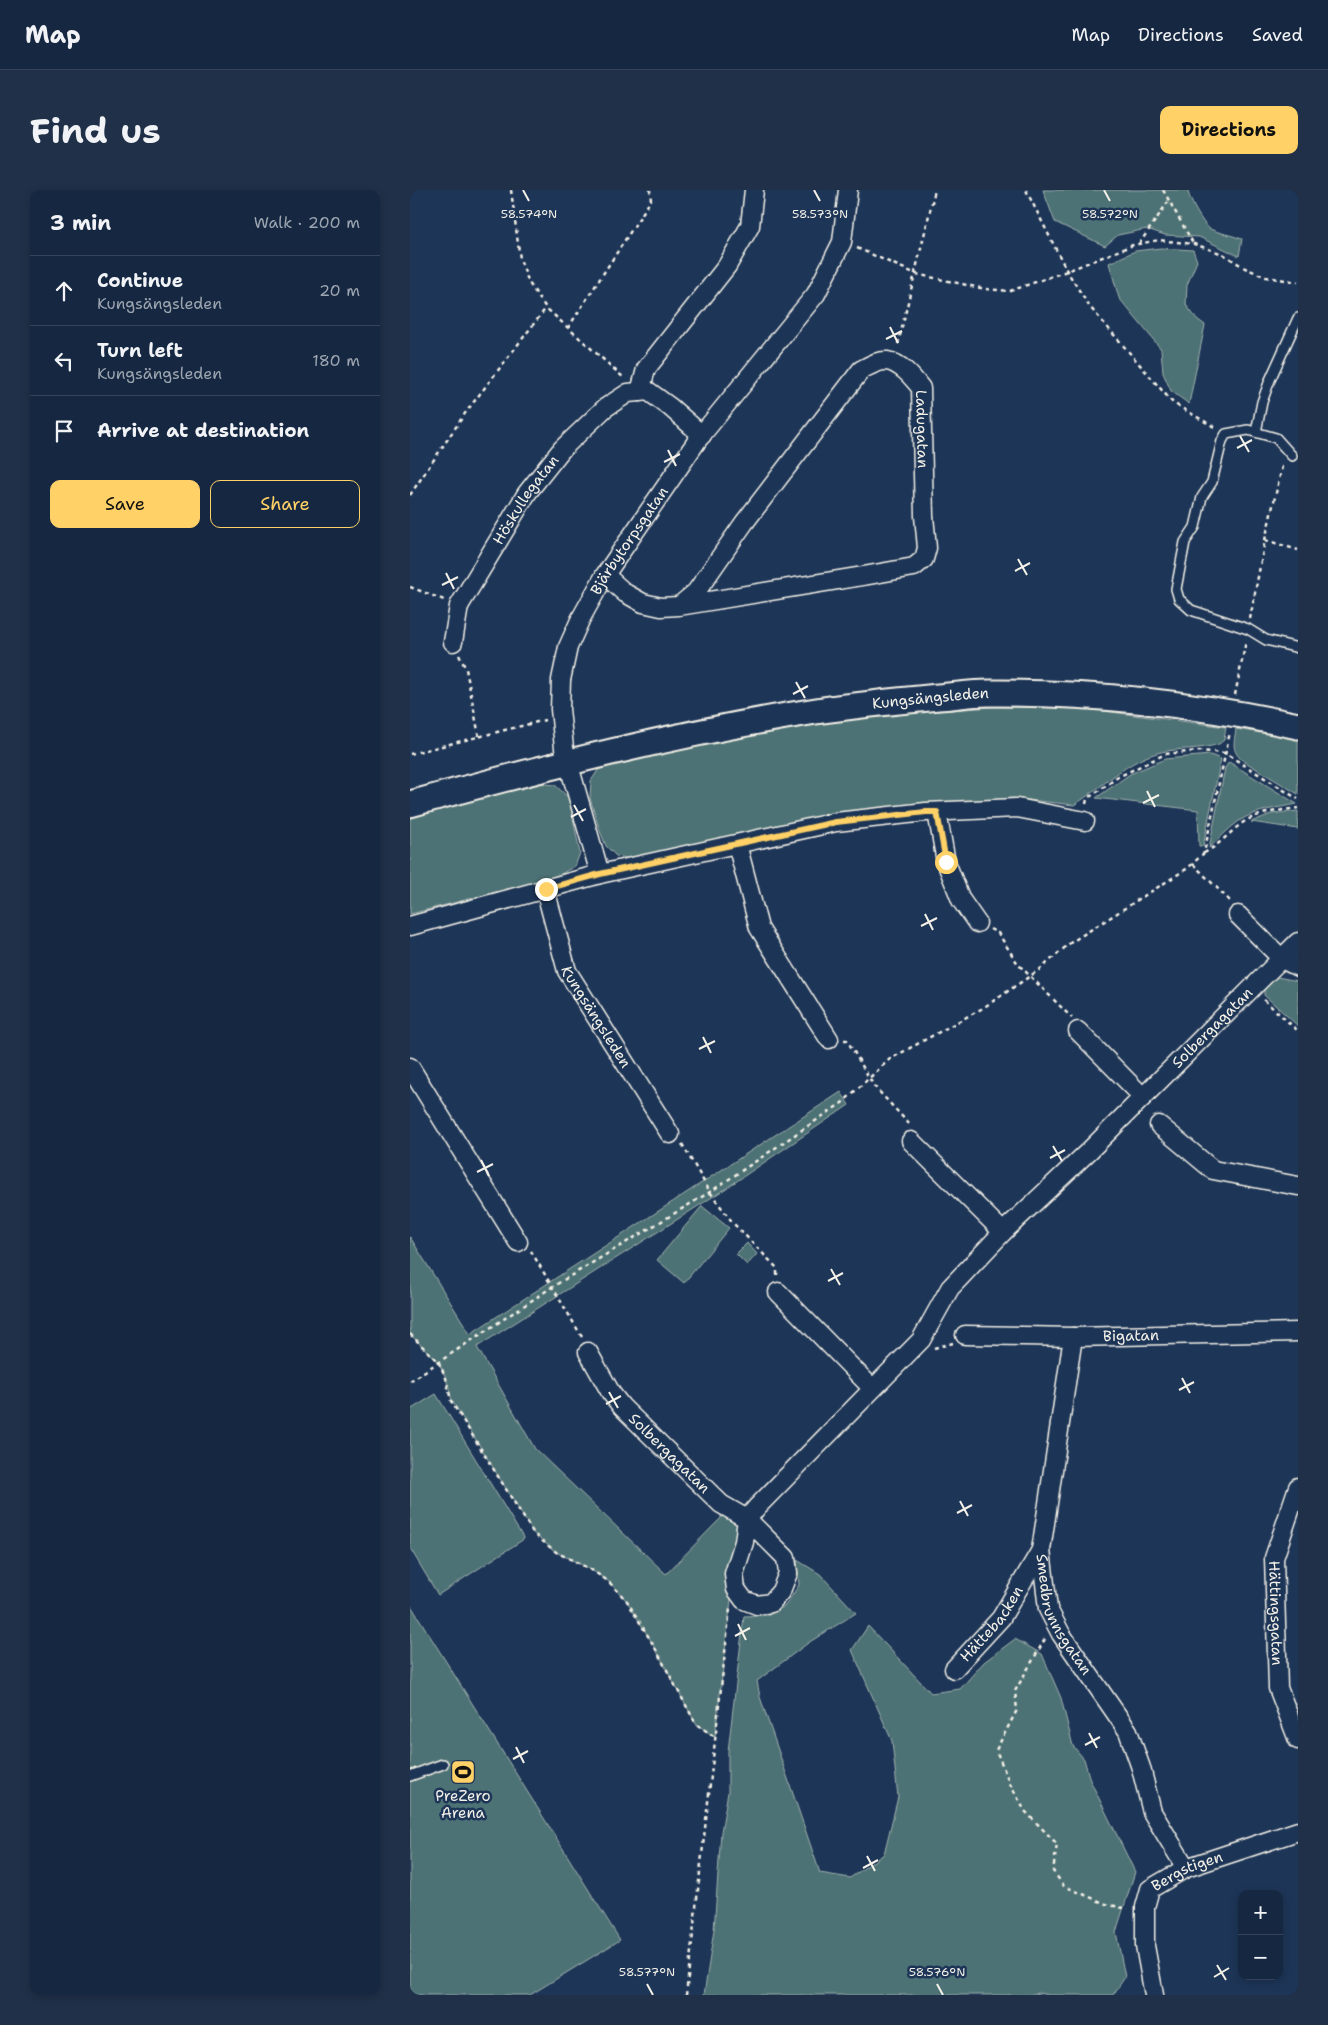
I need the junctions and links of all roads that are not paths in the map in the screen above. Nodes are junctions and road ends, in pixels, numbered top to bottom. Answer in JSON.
{"nodes":[{"id":1,"x":754,"y":190,"type":"edge"},
{"id":2,"x":848,"y":190,"type":"edge"},
{"id":3,"x":1298,"y":318,"type":"edge"},
{"id":4,"x":640,"y":392,"type":"junction"},
{"id":5,"x":1256,"y":432,"type":"junction"},
{"id":6,"x":702,"y":434,"type":"junction"},
{"id":7,"x":1292,"y":456,"type":"road end"},
{"id":8,"x":605,"y":575,"type":"junction"},
{"id":9,"x":678,"y":606,"type":"junction"},
{"id":10,"x":453,"y":642,"type":"road end"},
{"id":11,"x":1298,"y":648,"type":"edge"},
{"id":12,"x":1298,"y":726,"type":"edge"},
{"id":13,"x":567,"y":762,"type":"junction"},
{"id":14,"x":410,"y":804,"type":"edge"},
{"id":15,"x":937,"y":812,"type":"junction"},
{"id":16,"x":1084,"y":821,"type":"road end"},
{"id":17,"x":737,"y":844,"type":"junction"},
{"id":18,"x":600,"y":874,"type":"junction"},
{"id":19,"x":546,"y":889,"type":"junction"},
{"id":20,"x":1238,"y":915,"type":"road end"},
{"id":21,"x":977,"y":923,"type":"road end"},
{"id":22,"x":410,"y":926,"type":"edge"},
{"id":23,"x":1298,"y":942,"type":"edge"},
{"id":24,"x":1282,"y":958,"type":"junction"},
{"id":25,"x":1298,"y":966,"type":"edge"},
{"id":26,"x":1078,"y":1031,"type":"road end"},
{"id":27,"x":829,"y":1039,"type":"road end"},
{"id":28,"x":410,"y":1067,"type":"edge"},
{"id":29,"x":1143,"y":1097,"type":"junction"},
{"id":30,"x":1159,"y":1126,"type":"dead end"},
{"id":31,"x":670,"y":1134,"type":"road end"},
{"id":32,"x":911,"y":1141,"type":"road end"},
{"id":33,"x":1298,"y":1186,"type":"edge"},
{"id":34,"x":1003,"y":1232,"type":"junction"},
{"id":35,"x":518,"y":1242,"type":"road end"},
{"id":36,"x":778,"y":1292,"type":"road end"},
{"id":37,"x":1298,"y":1332,"type":"edge"},
{"id":38,"x":965,"y":1335,"type":"road end"},
{"id":39,"x":1073,"y":1337,"type":"junction"},
{"id":40,"x":588,"y":1352,"type":"road end"},
{"id":41,"x":872,"y":1388,"type":"junction"},
{"id":42,"x":1297,"y":1491,"type":"edge"},
{"id":43,"x":1041,"y":1550,"type":"junction"},
{"id":44,"x":954,"y":1669,"type":"dead end"},
{"id":45,"x":1298,"y":1740,"type":"edge"},
{"id":46,"x":443,"y":1764,"type":"dead end"},
{"id":47,"x":410,"y":1776,"type":"edge"},
{"id":48,"x":1298,"y":1831,"type":"edge"},
{"id":49,"x":1186,"y":1868,"type":"junction"},
{"id":50,"x":1154,"y":1995,"type":"edge"}],
"edges":[{"from":1,"to":4,"type":"street"},
{"from":2,"to":6,"type":"street","name":"Bjärbytorpsgatan"},
{"from":3,"to":5,"type":"lane"},
{"from":4,"to":6,"type":"street"},
{"from":4,"to":10,"type":"street","name":"Höskullegatan"},
{"from":5,"to":7,"type":"lane"},
{"from":5,"to":11,"type":"lane"},
{"from":6,"to":8,"type":"street","name":"Bjärbytorpsgatan"},
{"from":8,"to":9,"type":"street","name":"Ladugatan"},
{"from":8,"to":13,"type":"street","name":"Bjärbytorpsgatan"},
{"from":9,"to":9,"type":"street","name":"Ladugatan"},
{"from":12,"to":13,"type":"main road","name":"Kungsängsleden"},
{"from":13,"to":14,"type":"main road","name":"Kungsängsleden"},
{"from":13,"to":18,"type":"street"},
{"from":15,"to":16,"type":"street"},
{"from":15,"to":17,"type":"street"},
{"from":15,"to":21,"type":"street"},
{"from":17,"to":18,"type":"street"},
{"from":17,"to":27,"type":"street"},
{"from":18,"to":19,"type":"street"},
{"from":19,"to":22,"type":"street"},
{"from":19,"to":31,"type":"street","name":"Kungsängsleden"},
{"from":20,"to":24,"type":"street"},
{"from":23,"to":24,"type":"street","name":"Solbergagatan"},
{"from":24,"to":25,"type":"street"},
{"from":24,"to":29,"type":"street","name":"Solbergagatan"},
{"from":26,"to":29,"type":"street"},
{"from":28,"to":35,"type":"street"},
{"from":29,"to":34,"type":"street","name":"Solbergagatan"},
{"from":30,"to":33,"type":"street"},
{"from":32,"to":34,"type":"street"},
{"from":34,"to":41,"type":"street","name":"Solbergagatan"},
{"from":36,"to":41,"type":"street"},
{"from":37,"to":39,"type":"street","name":"Bigatan"},
{"from":38,"to":39,"type":"street","name":"Bigatan"},
{"from":39,"to":43,"type":"street","name":"Smedbrunnsgatan"},
{"from":40,"to":41,"type":"street","name":"Solbergagatan"},
{"from":42,"to":45,"type":"street","name":"Hättingsgatan"},
{"from":43,"to":44,"type":"street","name":"Hättebacken"},
{"from":43,"to":49,"type":"street","name":"Smedbrunnsgatan"},
{"from":46,"to":47,"type":"lane"},
{"from":48,"to":49,"type":"street","name":"Bergstigen"},
{"from":49,"to":50,"type":"street","name":"Bergstigen"}]}
